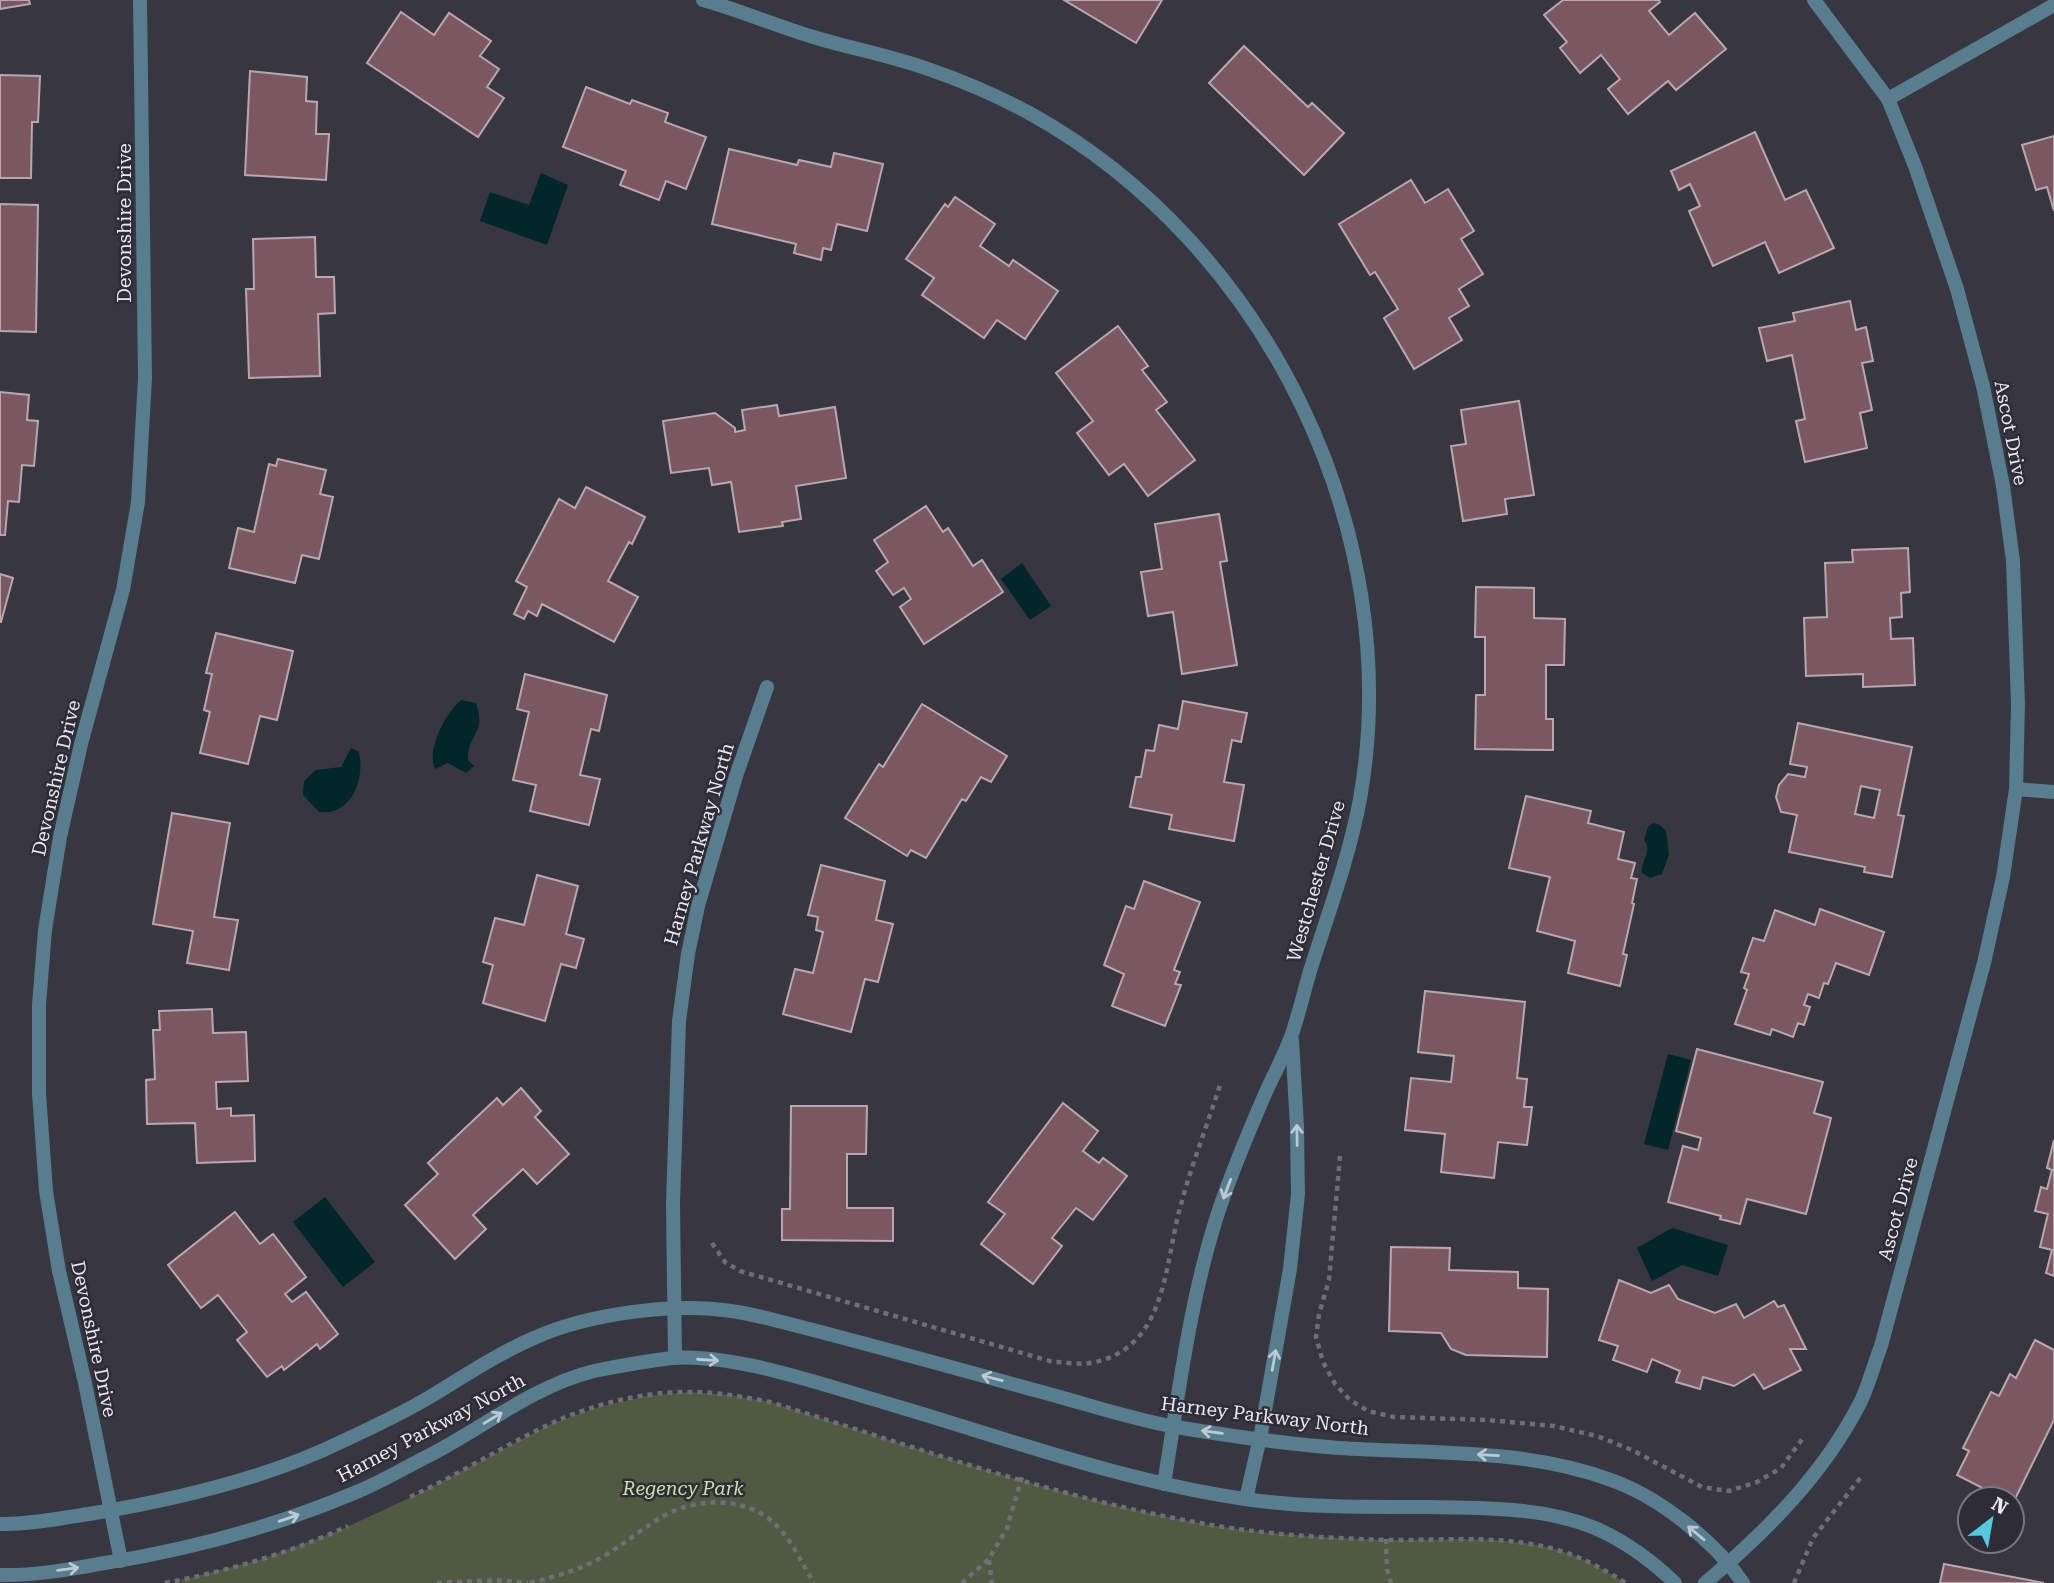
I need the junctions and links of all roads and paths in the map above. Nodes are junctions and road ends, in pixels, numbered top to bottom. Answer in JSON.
{"nodes":[{"id":1,"x":140,"y":0,"type":"edge"},
{"id":2,"x":1814,"y":0,"type":"edge"},
{"id":3,"x":707,"y":1,"type":"edge"},
{"id":4,"x":2054,"y":5,"type":"edge"},
{"id":5,"x":1888,"y":99,"type":"junction"},
{"id":6,"x":767,"y":687,"type":"dead end"},
{"id":7,"x":2016,"y":789,"type":"junction"},
{"id":8,"x":2054,"y":792,"type":"edge"},
{"id":9,"x":1291,"y":1036,"type":"junction"},
{"id":10,"x":1220,"y":1085,"type":"dead end"},
{"id":11,"x":1340,"y":1156,"type":"dead end"},
{"id":12,"x":712,"y":1243,"type":"dead end"},
{"id":13,"x":673,"y":1307,"type":"junction"},
{"id":14,"x":675,"y":1358,"type":"junction"},
{"id":15,"x":1173,"y":1426,"type":"junction"},
{"id":16,"x":1803,"y":1438,"type":"dead end"},
{"id":17,"x":1260,"y":1439,"type":"junction"},
{"id":18,"x":1861,"y":1477,"type":"dead end"},
{"id":19,"x":1164,"y":1484,"type":"junction"},
{"id":20,"x":1246,"y":1499,"type":"junction"},
{"id":21,"x":405,"y":1500,"type":"dead end"},
{"id":22,"x":111,"y":1510,"type":"junction"},
{"id":23,"x":0,"y":1524,"type":"edge"},
{"id":24,"x":349,"y":1526,"type":"dead end"},
{"id":25,"x":989,"y":1559,"type":"junction"},
{"id":26,"x":121,"y":1561,"type":"junction"},
{"id":27,"x":1729,"y":1563,"type":"junction"},
{"id":28,"x":0,"y":1576,"type":"edge"},
{"id":29,"x":166,"y":1583,"type":"edge"},
{"id":30,"x":437,"y":1583,"type":"edge"},
{"id":31,"x":529,"y":1583,"type":"edge"},
{"id":32,"x":814,"y":1583,"type":"edge"},
{"id":33,"x":962,"y":1583,"type":"edge"},
{"id":34,"x":992,"y":1583,"type":"edge"},
{"id":35,"x":1391,"y":1583,"type":"edge"},
{"id":36,"x":1626,"y":1583,"type":"edge"},
{"id":37,"x":1675,"y":1583,"type":"edge"},
{"id":38,"x":1705,"y":1583,"type":"edge"},
{"id":39,"x":1743,"y":1583,"type":"edge"},
{"id":40,"x":1794,"y":1583,"type":"edge"}],
"edges":[{"from":1,"to":22,"type":"street","name":"Devonshire Drive"},
{"from":2,"to":5,"type":"street","name":"Ascot Drive"},
{"from":3,"to":9,"type":"street","name":"Westchester Drive"},
{"from":4,"to":5,"type":"street"},
{"from":5,"to":7,"type":"street","name":"Ascot Drive"},
{"from":6,"to":13,"type":"street","name":"Harney Parkway North"},
{"from":7,"to":8,"type":"street"},
{"from":7,"to":27,"type":"street","name":"Ascot Drive"},
{"from":9,"to":15,"type":"street","name":"Westchester Drive","one_way":true},
{"from":17,"to":9,"type":"street","name":"Westchester Drive","one_way":true},
{"from":10,"to":12,"type":"path"},
{"from":11,"to":16,"type":"path"},
{"from":13,"to":14,"type":"street","name":"Harney Parkway North"},
{"from":15,"to":13,"type":"street","name":"Harney Parkway North","one_way":true},
{"from":13,"to":22,"type":"street","name":"Harney Parkway North"},
{"from":14,"to":19,"type":"street","name":"Harney Parkway North","one_way":true},
{"from":26,"to":14,"type":"street","name":"Harney Parkway North","one_way":true},
{"from":17,"to":15,"type":"street","name":"Harney Parkway North","one_way":true},
{"from":15,"to":19,"type":"street","name":"Westchester Drive"},
{"from":17,"to":20,"type":"street","name":"Westchester Drive"},
{"from":27,"to":17,"type":"street","name":"Harney Parkway North","one_way":true},
{"from":18,"to":40,"type":"path"},
{"from":19,"to":20,"type":"street","name":"Harney Parkway North"},
{"from":20,"to":37,"type":"street","name":"Harney Parkway North"},
{"from":21,"to":25,"type":"path"},
{"from":22,"to":23,"type":"street","name":"Harney Parkway North"},
{"from":22,"to":26,"type":"street","name":"Devonshire Drive"},
{"from":24,"to":29,"type":"path"},
{"from":25,"to":33,"type":"path"},
{"from":25,"to":34,"type":"path"},
{"from":28,"to":26,"type":"street","name":"Harney Parkway North","one_way":true},
{"from":27,"to":38,"type":"street","name":"Ascot Drive"},
{"from":27,"to":39,"type":"street","name":"Harney Parkway North"},
{"from":30,"to":31,"type":"path"},
{"from":31,"to":32,"type":"path"},
{"from":35,"to":36,"type":"path"}]}
